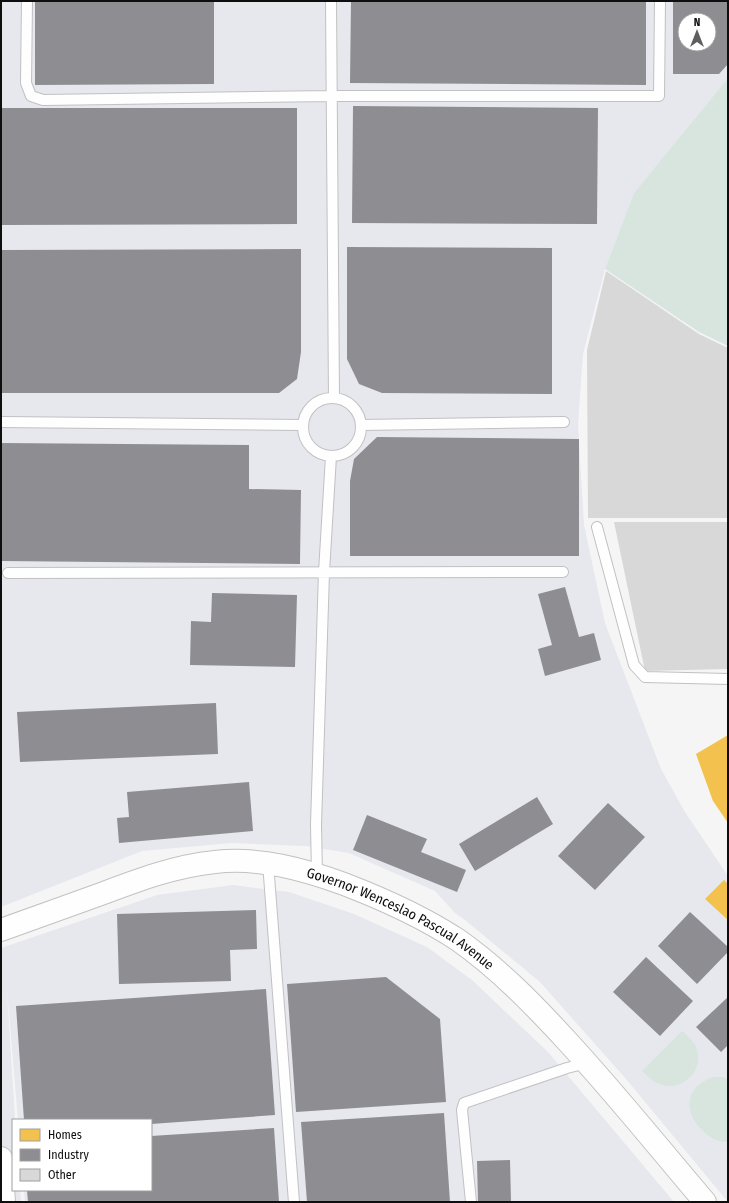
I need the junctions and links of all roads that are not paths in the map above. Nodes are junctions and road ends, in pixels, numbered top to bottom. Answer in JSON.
{"nodes":[{"id":1,"x":27,"y":1,"type":"edge"},
{"id":2,"x":331,"y":1,"type":"edge"},
{"id":3,"x":660,"y":1,"type":"edge"},
{"id":4,"x":331,"y":96,"type":"junction"},
{"id":5,"x":334,"y":398,"type":"junction"},
{"id":6,"x":1,"y":422,"type":"edge"},
{"id":7,"x":564,"y":422,"type":"dead end"},
{"id":8,"x":303,"y":425,"type":"junction"},
{"id":9,"x":361,"y":425,"type":"junction"},
{"id":10,"x":331,"y":456,"type":"junction"},
{"id":11,"x":597,"y":527,"type":"dead end"},
{"id":12,"x":324,"y":572,"type":"junction"},
{"id":13,"x":563,"y":572,"type":"dead end"},
{"id":14,"x":8,"y":573,"type":"dead end"},
{"id":15,"x":728,"y":679,"type":"edge"},
{"id":16,"x":268,"y":863,"type":"junction"},
{"id":17,"x":317,"y":875,"type":"junction"},
{"id":18,"x":1,"y":930,"type":"edge"},
{"id":19,"x":587,"y":1063,"type":"junction"},
{"id":20,"x":1,"y":1158,"type":"edge"},
{"id":21,"x":4,"y":1202,"type":"edge"},
{"id":22,"x":294,"y":1202,"type":"edge"},
{"id":23,"x":471,"y":1202,"type":"edge"},
{"id":24,"x":705,"y":1202,"type":"edge"}],
"edges":[{"from":1,"to":4,"type":"lane"},
{"from":2,"to":4,"type":"lane"},
{"from":3,"to":4,"type":"lane"},
{"from":4,"to":5,"type":"lane"},
{"from":5,"to":8,"type":"lane"},
{"from":5,"to":9,"type":"lane"},
{"from":6,"to":8,"type":"lane"},
{"from":7,"to":9,"type":"lane"},
{"from":8,"to":10,"type":"lane"},
{"from":9,"to":10,"type":"lane"},
{"from":10,"to":12,"type":"lane"},
{"from":11,"to":15,"type":"lane"},
{"from":12,"to":13,"type":"lane"},
{"from":12,"to":14,"type":"lane"},
{"from":12,"to":17,"type":"lane"},
{"from":16,"to":17,"type":"main road","name":"Governor Wenceslao Pascual Avenue"},
{"from":16,"to":18,"type":"main road","name":"Governor Wenceslao Pascual Avenue"},
{"from":16,"to":22,"type":"lane"},
{"from":17,"to":19,"type":"main road","name":"Governor Wenceslao Pascual Avenue"},
{"from":19,"to":23,"type":"lane"},
{"from":19,"to":24,"type":"main road","name":"Governor Wenceslao Pascual Avenue"},
{"from":20,"to":21,"type":"main road"}]}
